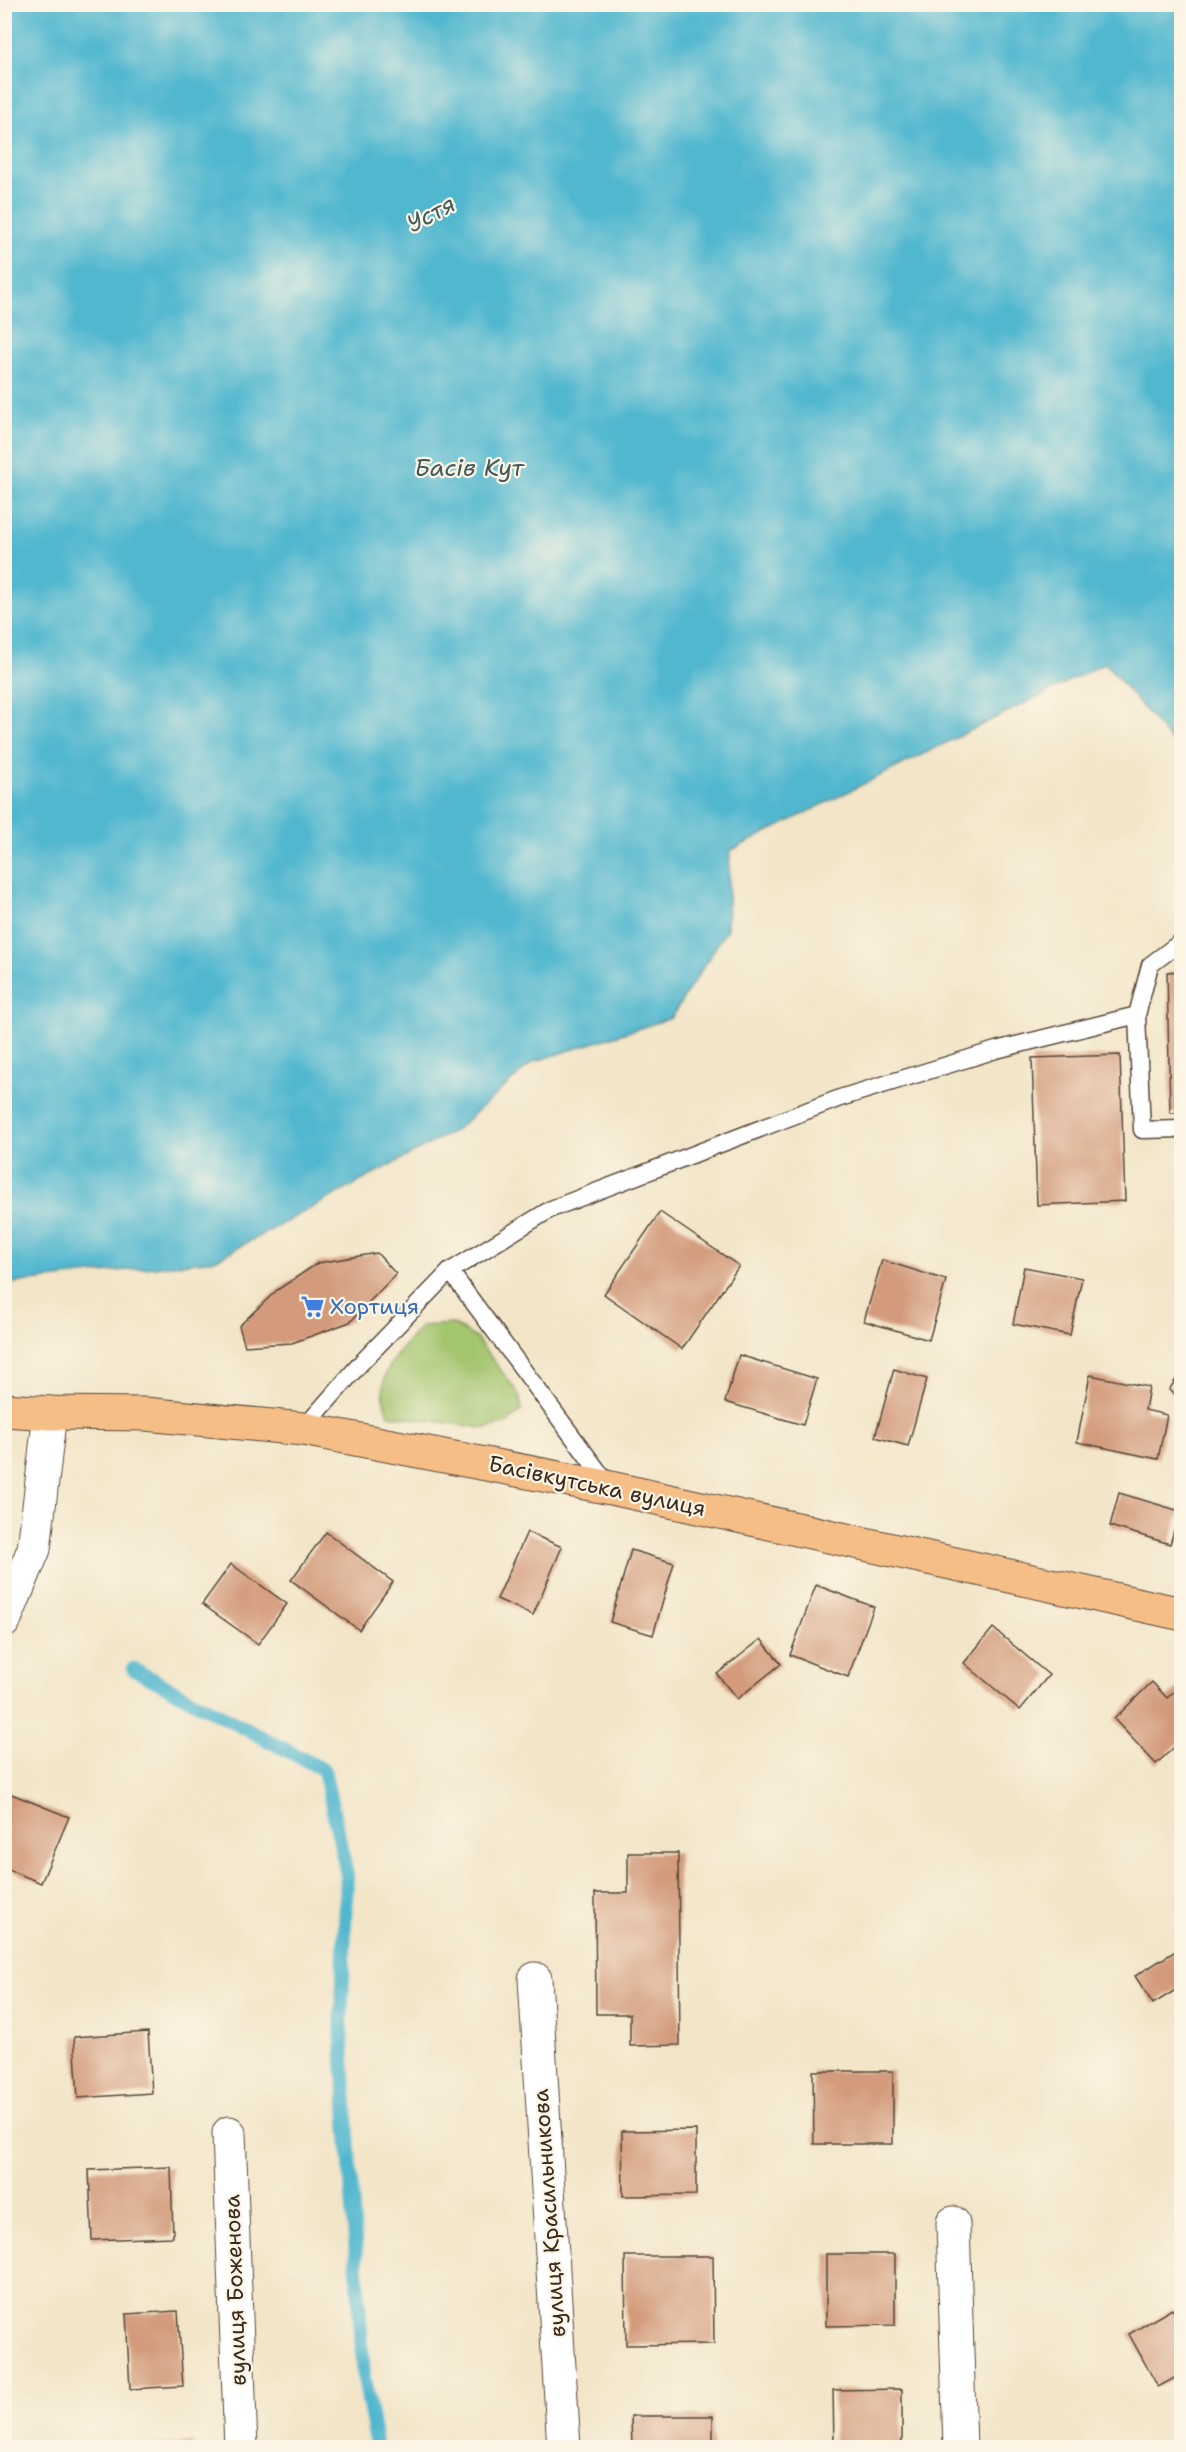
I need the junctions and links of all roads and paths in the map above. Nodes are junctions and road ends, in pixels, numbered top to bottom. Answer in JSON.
{"nodes":[{"id":1,"x":1182,"y":941,"type":"edge"},
{"id":2,"x":1137,"y":1015,"type":"junction"},
{"id":3,"x":1182,"y":1130,"type":"edge"},
{"id":4,"x":450,"y":1271,"type":"junction"},
{"id":5,"x":4,"y":1410,"type":"edge"},
{"id":6,"x":50,"y":1413,"type":"junction"},
{"id":7,"x":303,"y":1429,"type":"junction"},
{"id":8,"x":611,"y":1488,"type":"junction"},
{"id":9,"x":1182,"y":1614,"type":"edge"},
{"id":10,"x":4,"y":1621,"type":"edge"},
{"id":11,"x":535,"y":1979,"type":"dead end"},
{"id":12,"x":229,"y":2133,"type":"dead end"},
{"id":13,"x":952,"y":2223,"type":"dead end"},
{"id":14,"x":241,"y":2448,"type":"edge"},
{"id":15,"x":564,"y":2448,"type":"edge"},
{"id":16,"x":960,"y":2448,"type":"edge"}],
"edges":[{"from":1,"to":2,"type":"lane"},
{"from":2,"to":3,"type":"lane"},
{"from":2,"to":4,"type":"lane"},
{"from":4,"to":7,"type":"lane"},
{"from":4,"to":8,"type":"lane"},
{"from":5,"to":6,"type":"main road","name":"Басівкутська вулиця"},
{"from":6,"to":7,"type":"main road","name":"Басівкутська вулиця"},
{"from":6,"to":10,"type":"street"},
{"from":7,"to":8,"type":"main road","name":"Басівкутська вулиця"},
{"from":8,"to":9,"type":"main road","name":"Басівкутська вулиця"},
{"from":11,"to":15,"type":"street","name":"вулиця Красильникова"},
{"from":12,"to":14,"type":"street","name":"вулиця Боженова"},
{"from":13,"to":16,"type":"street"}]}
